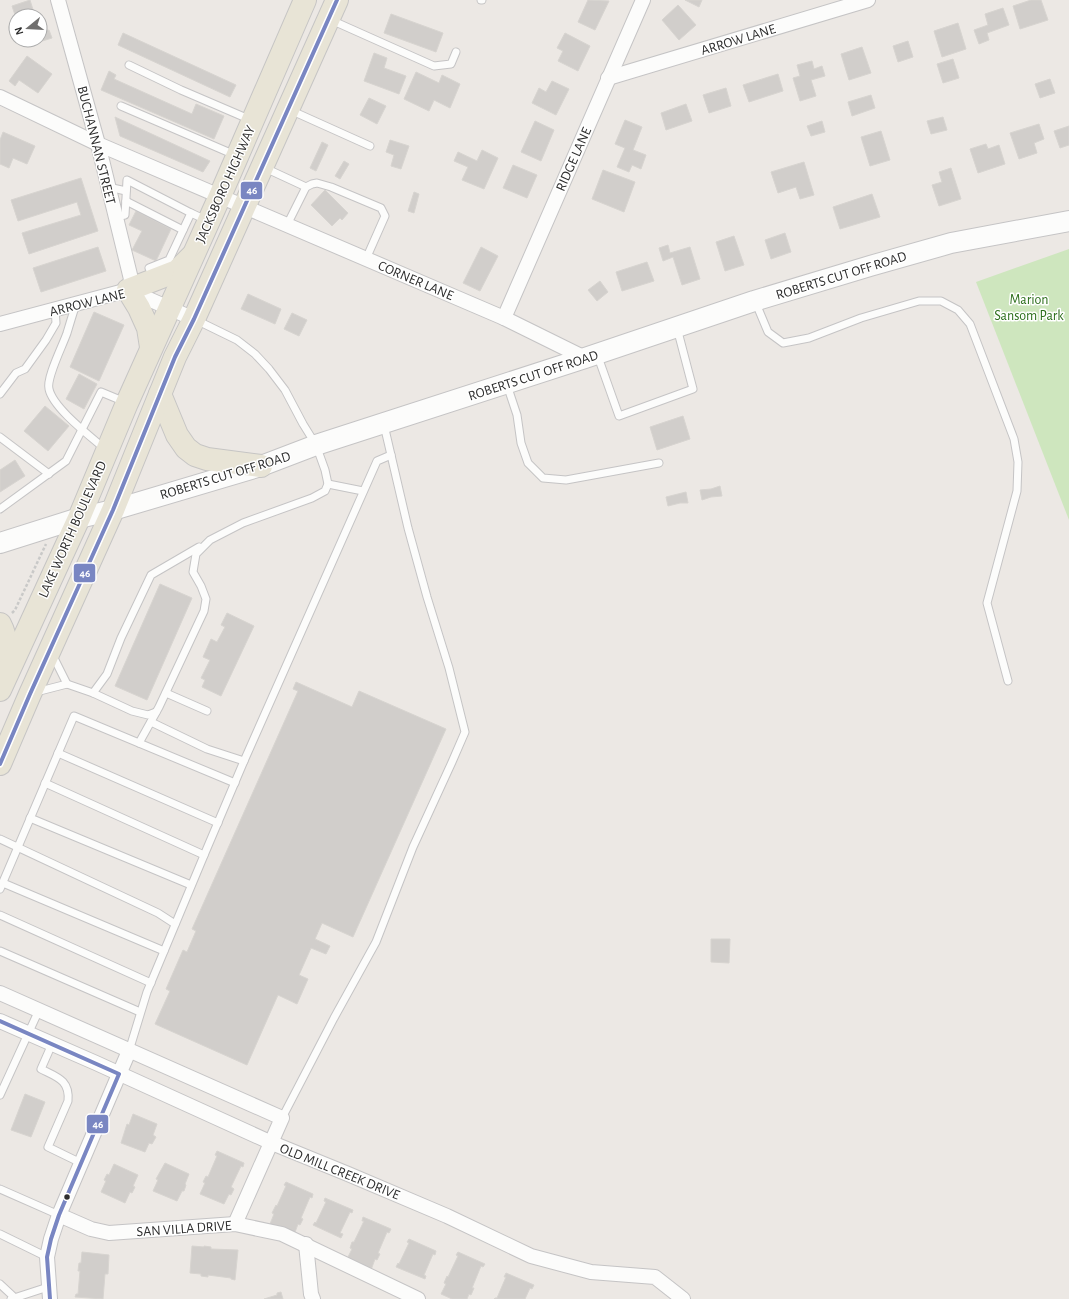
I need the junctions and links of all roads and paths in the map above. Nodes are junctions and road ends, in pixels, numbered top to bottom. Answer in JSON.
{"nodes":[{"id":1,"x":58,"y":0,"type":"edge"},
{"id":2,"x":305,"y":0,"type":"edge"},
{"id":3,"x":337,"y":0,"type":"edge"},
{"id":4,"x":643,"y":0,"type":"edge"},
{"id":5,"x":868,"y":0,"type":"edge"},
{"id":6,"x":329,"y":20,"type":"junction"},
{"id":7,"x":456,"y":52,"type":"dead end"},
{"id":8,"x":129,"y":65,"type":"dead end"},
{"id":9,"x":608,"y":78,"type":"junction"},
{"id":10,"x":0,"y":97,"type":"edge"},
{"id":11,"x":121,"y":106,"type":"dead end"},
{"id":12,"x":288,"y":109,"type":"junction"},
{"id":13,"x":253,"y":121,"type":"junction"},
{"id":14,"x":98,"y":144,"type":"junction"},
{"id":15,"x":370,"y":146,"type":"dead end"},
{"id":16,"x":237,"y":156,"type":"junction"},
{"id":17,"x":262,"y":167,"type":"junction"},
{"id":18,"x":108,"y":187,"type":"junction"},
{"id":19,"x":306,"y":187,"type":"junction"},
{"id":20,"x":126,"y":191,"type":"junction"},
{"id":21,"x":220,"y":196,"type":"junction"},
{"id":22,"x":126,"y":201,"type":"junction"},
{"id":23,"x":244,"y":207,"type":"junction"},
{"id":24,"x":115,"y":217,"type":"junction"},
{"id":25,"x":200,"y":217,"type":"junction"},
{"id":26,"x":1069,"y":221,"type":"edge"},
{"id":27,"x":287,"y":226,"type":"junction"},
{"id":28,"x":183,"y":230,"type":"junction"},
{"id":29,"x":193,"y":255,"type":"junction"},
{"id":30,"x":366,"y":259,"type":"junction"},
{"id":31,"x":154,"y":280,"type":"junction"},
{"id":32,"x":128,"y":290,"type":"junction"},
{"id":33,"x":754,"y":301,"type":"junction"},
{"id":34,"x":76,"y":304,"type":"junction"},
{"id":35,"x":170,"y":307,"type":"junction"},
{"id":36,"x":55,"y":310,"type":"junction"},
{"id":37,"x":504,"y":318,"type":"junction"},
{"id":38,"x":194,"y":319,"type":"junction"},
{"id":39,"x":0,"y":324,"type":"edge"},
{"id":40,"x":677,"y":327,"type":"junction"},
{"id":41,"x":591,"y":356,"type":"junction"},
{"id":42,"x":147,"y":357,"type":"junction"},
{"id":43,"x":175,"y":357,"type":"joint"},
{"id":44,"x":506,"y":383,"type":"junction"},
{"id":45,"x":0,"y":394,"type":"edge"},
{"id":46,"x":160,"y":394,"type":"junction"},
{"id":47,"x":127,"y":403,"type":"junction"},
{"id":48,"x":384,"y":423,"type":"junction"},
{"id":49,"x":82,"y":430,"type":"junction"},
{"id":50,"x":0,"y":437,"type":"edge"},
{"id":51,"x":316,"y":445,"type":"junction"},
{"id":52,"x":107,"y":450,"type":"junction"},
{"id":53,"x":391,"y":455,"type":"junction"},
{"id":54,"x":659,"y":463,"type":"dead end"},
{"id":55,"x":261,"y":466,"type":"junction"},
{"id":56,"x":49,"y":474,"type":"junction"},
{"id":57,"x":328,"y":484,"type":"junction"},
{"id":58,"x":363,"y":491,"type":"junction"},
{"id":59,"x":0,"y":509,"type":"edge"},
{"id":60,"x":113,"y":510,"type":"junction"},
{"id":61,"x":79,"y":518,"type":"junction"},
{"id":62,"x":210,"y":540,"type":"junction"},
{"id":63,"x":0,"y":543,"type":"edge"},
{"id":64,"x":47,"y":543,"type":"dead end"},
{"id":65,"x":5,"y":619,"type":"edge"},
{"id":66,"x":50,"y":650,"type":"junction"},
{"id":67,"x":0,"y":671,"type":"edge"},
{"id":68,"x":1008,"y":681,"type":"dead end"},
{"id":69,"x":67,"y":684,"type":"junction"},
{"id":70,"x":0,"y":686,"type":"edge"},
{"id":71,"x":0,"y":690,"type":"edge"},
{"id":72,"x":93,"y":693,"type":"junction"},
{"id":73,"x":166,"y":693,"type":"junction"},
{"id":74,"x":30,"y":694,"type":"junction"},
{"id":75,"x":207,"y":710,"type":"dead end"},
{"id":76,"x":156,"y":712,"type":"junction"},
{"id":77,"x":151,"y":722,"type":"junction"},
{"id":78,"x":139,"y":743,"type":"junction"},
{"id":79,"x":58,"y":753,"type":"junction"},
{"id":80,"x":244,"y":761,"type":"junction"},
{"id":81,"x":0,"y":764,"type":"edge"},
{"id":82,"x":235,"y":782,"type":"junction"},
{"id":83,"x":45,"y":783,"type":"junction"},
{"id":84,"x":30,"y":818,"type":"junction"},
{"id":85,"x":218,"y":823,"type":"junction"},
{"id":86,"x":0,"y":839,"type":"edge"},
{"id":87,"x":18,"y":847,"type":"junction"},
{"id":88,"x":204,"y":855,"type":"junction"},
{"id":89,"x":192,"y":885,"type":"junction"},
{"id":90,"x":1,"y":886,"type":"edge"},
{"id":91,"x":0,"y":915,"type":"edge"},
{"id":92,"x":175,"y":924,"type":"junction"},
{"id":93,"x":0,"y":951,"type":"edge"},
{"id":94,"x":164,"y":951,"type":"junction"},
{"id":95,"x":151,"y":983,"type":"junction"},
{"id":96,"x":0,"y":993,"type":"edge"},
{"id":97,"x":39,"y":1010,"type":"junction"},
{"id":98,"x":140,"y":1012,"type":"junction"},
{"id":99,"x":0,"y":1021,"type":"edge"},
{"id":100,"x":28,"y":1034,"type":"junction"},
{"id":101,"x":52,"y":1044,"type":"junction"},
{"id":102,"x":129,"y":1051,"type":"junction"},
{"id":103,"x":118,"y":1074,"type":"junction"},
{"id":104,"x":0,"y":1095,"type":"edge"},
{"id":105,"x":282,"y":1118,"type":"junction"},
{"id":106,"x":272,"y":1143,"type":"junction"},
{"id":107,"x":81,"y":1163,"type":"junction"},
{"id":108,"x":0,"y":1189,"type":"edge"},
{"id":109,"x":59,"y":1215,"type":"junction"},
{"id":110,"x":235,"y":1224,"type":"junction"},
{"id":111,"x":0,"y":1234,"type":"edge"},
{"id":112,"x":306,"y":1244,"type":"junction"},
{"id":113,"x":47,"y":1257,"type":"junction"},
{"id":114,"x":0,"y":1284,"type":"edge"},
{"id":115,"x":49,"y":1293,"type":"edge"},
{"id":116,"x":13,"y":1298,"type":"edge"},
{"id":117,"x":313,"y":1299,"type":"edge"},
{"id":118,"x":418,"y":1299,"type":"edge"},
{"id":119,"x":684,"y":1299,"type":"edge"}],
"edges":[{"from":1,"to":14,"type":"street","name":"BUCHANNAN STREET"},
{"from":2,"to":13,"type":"main road","name":"JACKSBORO HIGHWAY"},
{"from":3,"to":6,"type":"main road","name":"JACKSBORO HIGHWAY"},
{"from":4,"to":9,"type":"street","name":"RIDGE LANE"},
{"from":5,"to":9,"type":"street","name":"ARROW LANE"},
{"from":6,"to":7,"type":"lane"},
{"from":6,"to":12,"type":"main road","name":"JACKSBORO HIGHWAY"},
{"from":8,"to":13,"type":"lane"},
{"from":9,"to":37,"type":"street","name":"RIDGE LANE"},
{"from":10,"to":14,"type":"street","name":"CORNER LANE"},
{"from":11,"to":16,"type":"lane"},
{"from":12,"to":15,"type":"lane"},
{"from":12,"to":17,"type":"main road","name":"JACKSBORO HIGHWAY"},
{"from":13,"to":16,"type":"main road","name":"JACKSBORO HIGHWAY"},
{"from":14,"to":18,"type":"street","name":"BUCHANNAN STREET"},
{"from":14,"to":21,"type":"street","name":"CORNER LANE"},
{"from":16,"to":21,"type":"main road","name":"JACKSBORO HIGHWAY"},
{"from":17,"to":19,"type":"lane"},
{"from":17,"to":23,"type":"main road","name":"JACKSBORO HIGHWAY"},
{"from":18,"to":20,"type":"lane"},
{"from":18,"to":24,"type":"street","name":"BUCHANNAN STREET"},
{"from":19,"to":27,"type":"lane"},
{"from":19,"to":30,"type":"lane"},
{"from":20,"to":22,"type":"lane"},
{"from":20,"to":25,"type":"lane"},
{"from":21,"to":23,"type":"street","name":"CORNER LANE"},
{"from":21,"to":25,"type":"main road","name":"JACKSBORO HIGHWAY"},
{"from":22,"to":24,"type":"lane"},
{"from":22,"to":28,"type":"lane"},
{"from":23,"to":27,"type":"street","name":"CORNER LANE"},
{"from":23,"to":38,"type":"main road","name":"JACKSBORO HIGHWAY"},
{"from":24,"to":32,"type":"street","name":"BUCHANNAN STREET"},
{"from":25,"to":28,"type":"lane"},
{"from":25,"to":29,"type":"main road","name":"JACKSBORO HIGHWAY"},
{"from":26,"to":33,"type":"street","name":"ROBERTS CUT OFF ROAD"},
{"from":27,"to":30,"type":"street","name":"CORNER LANE"},
{"from":28,"to":31,"type":"lane"},
{"from":29,"to":31,"type":"main road"},
{"from":29,"to":35,"type":"main road","name":"JACKSBORO HIGHWAY"},
{"from":30,"to":37,"type":"street","name":"CORNER LANE"},
{"from":31,"to":32,"type":"main road"},
{"from":32,"to":34,"type":"street","name":"ARROW LANE"},
{"from":32,"to":35,"type":"street","name":"ARROW LANE"},
{"from":32,"to":42,"type":"main road"},
{"from":33,"to":40,"type":"street","name":"ROBERTS CUT OFF ROAD"},
{"from":33,"to":68,"type":"lane"},
{"from":34,"to":36,"type":"street","name":"ARROW LANE"},
{"from":34,"to":49,"type":"lane"},
{"from":35,"to":38,"type":"street","name":"ARROW LANE"},
{"from":35,"to":42,"type":"main road","name":"JACKSBORO HIGHWAY"},
{"from":36,"to":39,"type":"street","name":"ARROW LANE"},
{"from":36,"to":45,"type":"lane"},
{"from":37,"to":41,"type":"street","name":"CORNER LANE"},
{"from":38,"to":43,"type":"main road","name":"JACKSBORO HIGHWAY"},
{"from":38,"to":51,"type":"lane"},
{"from":40,"to":41,"type":"street","name":"ROBERTS CUT OFF ROAD"},
{"from":40,"to":41,"type":"lane"},
{"from":41,"to":44,"type":"street","name":"ROBERTS CUT OFF ROAD"},
{"from":42,"to":47,"type":"main road","name":"LAKE WORTH BOULEVARD"},
{"from":43,"to":46,"type":"main road","name":"LAKE WORTH BOULEVARD"},
{"from":44,"to":48,"type":"street","name":"ROBERTS CUT OFF ROAD"},
{"from":44,"to":54,"type":"lane"},
{"from":46,"to":55,"type":"main road"},
{"from":46,"to":60,"type":"main road","name":"LAKE WORTH BOULEVARD"},
{"from":47,"to":49,"type":"lane"},
{"from":47,"to":52,"type":"main road","name":"LAKE WORTH BOULEVARD"},
{"from":48,"to":51,"type":"street","name":"ROBERTS CUT OFF ROAD"},
{"from":48,"to":53,"type":"lane"},
{"from":49,"to":52,"type":"lane"},
{"from":49,"to":56,"type":"lane"},
{"from":50,"to":56,"type":"lane"},
{"from":51,"to":55,"type":"street","name":"ROBERTS CUT OFF ROAD"},
{"from":51,"to":57,"type":"lane"},
{"from":52,"to":61,"type":"main road","name":"LAKE WORTH BOULEVARD"},
{"from":53,"to":58,"type":"lane"},
{"from":53,"to":105,"type":"lane"},
{"from":55,"to":60,"type":"street","name":"ROBERTS CUT OFF ROAD"},
{"from":56,"to":59,"type":"lane"},
{"from":57,"to":58,"type":"lane"},
{"from":57,"to":62,"type":"lane"},
{"from":58,"to":80,"type":"lane"},
{"from":60,"to":61,"type":"street","name":"ROBERTS CUT OFF ROAD"},
{"from":60,"to":66,"type":"main road","name":"LAKE WORTH BOULEVARD"},
{"from":61,"to":63,"type":"street","name":"ROBERTS CUT OFF ROAD"},
{"from":61,"to":71,"type":"main road","name":"LAKE WORTH BOULEVARD"},
{"from":62,"to":72,"type":"lane"},
{"from":62,"to":73,"type":"lane"},
{"from":64,"to":65,"type":"path"},
{"from":65,"to":67,"type":"main road"},
{"from":66,"to":69,"type":"lane"},
{"from":66,"to":74,"type":"main road","name":"LAKE WORTH BOULEVARD"},
{"from":69,"to":72,"type":"lane"},
{"from":69,"to":74,"type":"lane"},
{"from":70,"to":71,"type":"main road"},
{"from":72,"to":76,"type":"lane"},
{"from":73,"to":75,"type":"lane"},
{"from":73,"to":76,"type":"lane"},
{"from":74,"to":81,"type":"main road","name":"LAKE WORTH BOULEVARD"},
{"from":76,"to":77,"type":"lane"},
{"from":77,"to":78,"type":"lane"},
{"from":77,"to":80,"type":"lane"},
{"from":78,"to":79,"type":"lane"},
{"from":78,"to":82,"type":"lane"},
{"from":79,"to":83,"type":"lane"},
{"from":79,"to":85,"type":"lane"},
{"from":80,"to":82,"type":"lane"},
{"from":82,"to":85,"type":"lane"},
{"from":83,"to":84,"type":"lane"},
{"from":83,"to":88,"type":"lane"},
{"from":84,"to":87,"type":"lane"},
{"from":84,"to":89,"type":"lane"},
{"from":85,"to":88,"type":"lane"},
{"from":86,"to":87,"type":"lane"},
{"from":87,"to":90,"type":"lane"},
{"from":87,"to":92,"type":"lane"},
{"from":88,"to":89,"type":"lane"},
{"from":89,"to":92,"type":"lane"},
{"from":90,"to":94,"type":"lane"},
{"from":91,"to":95,"type":"lane"},
{"from":92,"to":94,"type":"lane"},
{"from":93,"to":98,"type":"lane"},
{"from":94,"to":95,"type":"lane"},
{"from":95,"to":98,"type":"lane"},
{"from":96,"to":97,"type":"street"},
{"from":97,"to":100,"type":"lane"},
{"from":97,"to":102,"type":"street"},
{"from":98,"to":102,"type":"lane"},
{"from":99,"to":100,"type":"street","name":"OLD MILL CREEK DRIVE"},
{"from":100,"to":101,"type":"street","name":"OLD MILL CREEK DRIVE"},
{"from":100,"to":104,"type":"lane"},
{"from":101,"to":103,"type":"street","name":"OLD MILL CREEK DRIVE"},
{"from":101,"to":107,"type":"lane"},
{"from":102,"to":103,"type":"street"},
{"from":102,"to":105,"type":"street"},
{"from":103,"to":106,"type":"street","name":"OLD MILL CREEK DRIVE"},
{"from":103,"to":107,"type":"street"},
{"from":105,"to":106,"type":"street"},
{"from":106,"to":110,"type":"street"},
{"from":106,"to":119,"type":"street","name":"OLD MILL CREEK DRIVE"},
{"from":107,"to":109,"type":"street"},
{"from":108,"to":109,"type":"lane"},
{"from":109,"to":110,"type":"street","name":"SAN VILLA DRIVE"},
{"from":109,"to":113,"type":"street"},
{"from":110,"to":112,"type":"street","name":"SAN VILLA DRIVE"},
{"from":111,"to":113,"type":"lane"},
{"from":112,"to":117,"type":"street"},
{"from":112,"to":118,"type":"street","name":"SAN VILLA DRIVE"},
{"from":113,"to":115,"type":"street"},
{"from":114,"to":116,"type":"lane"},
{"from":115,"to":116,"type":"lane"}]}
